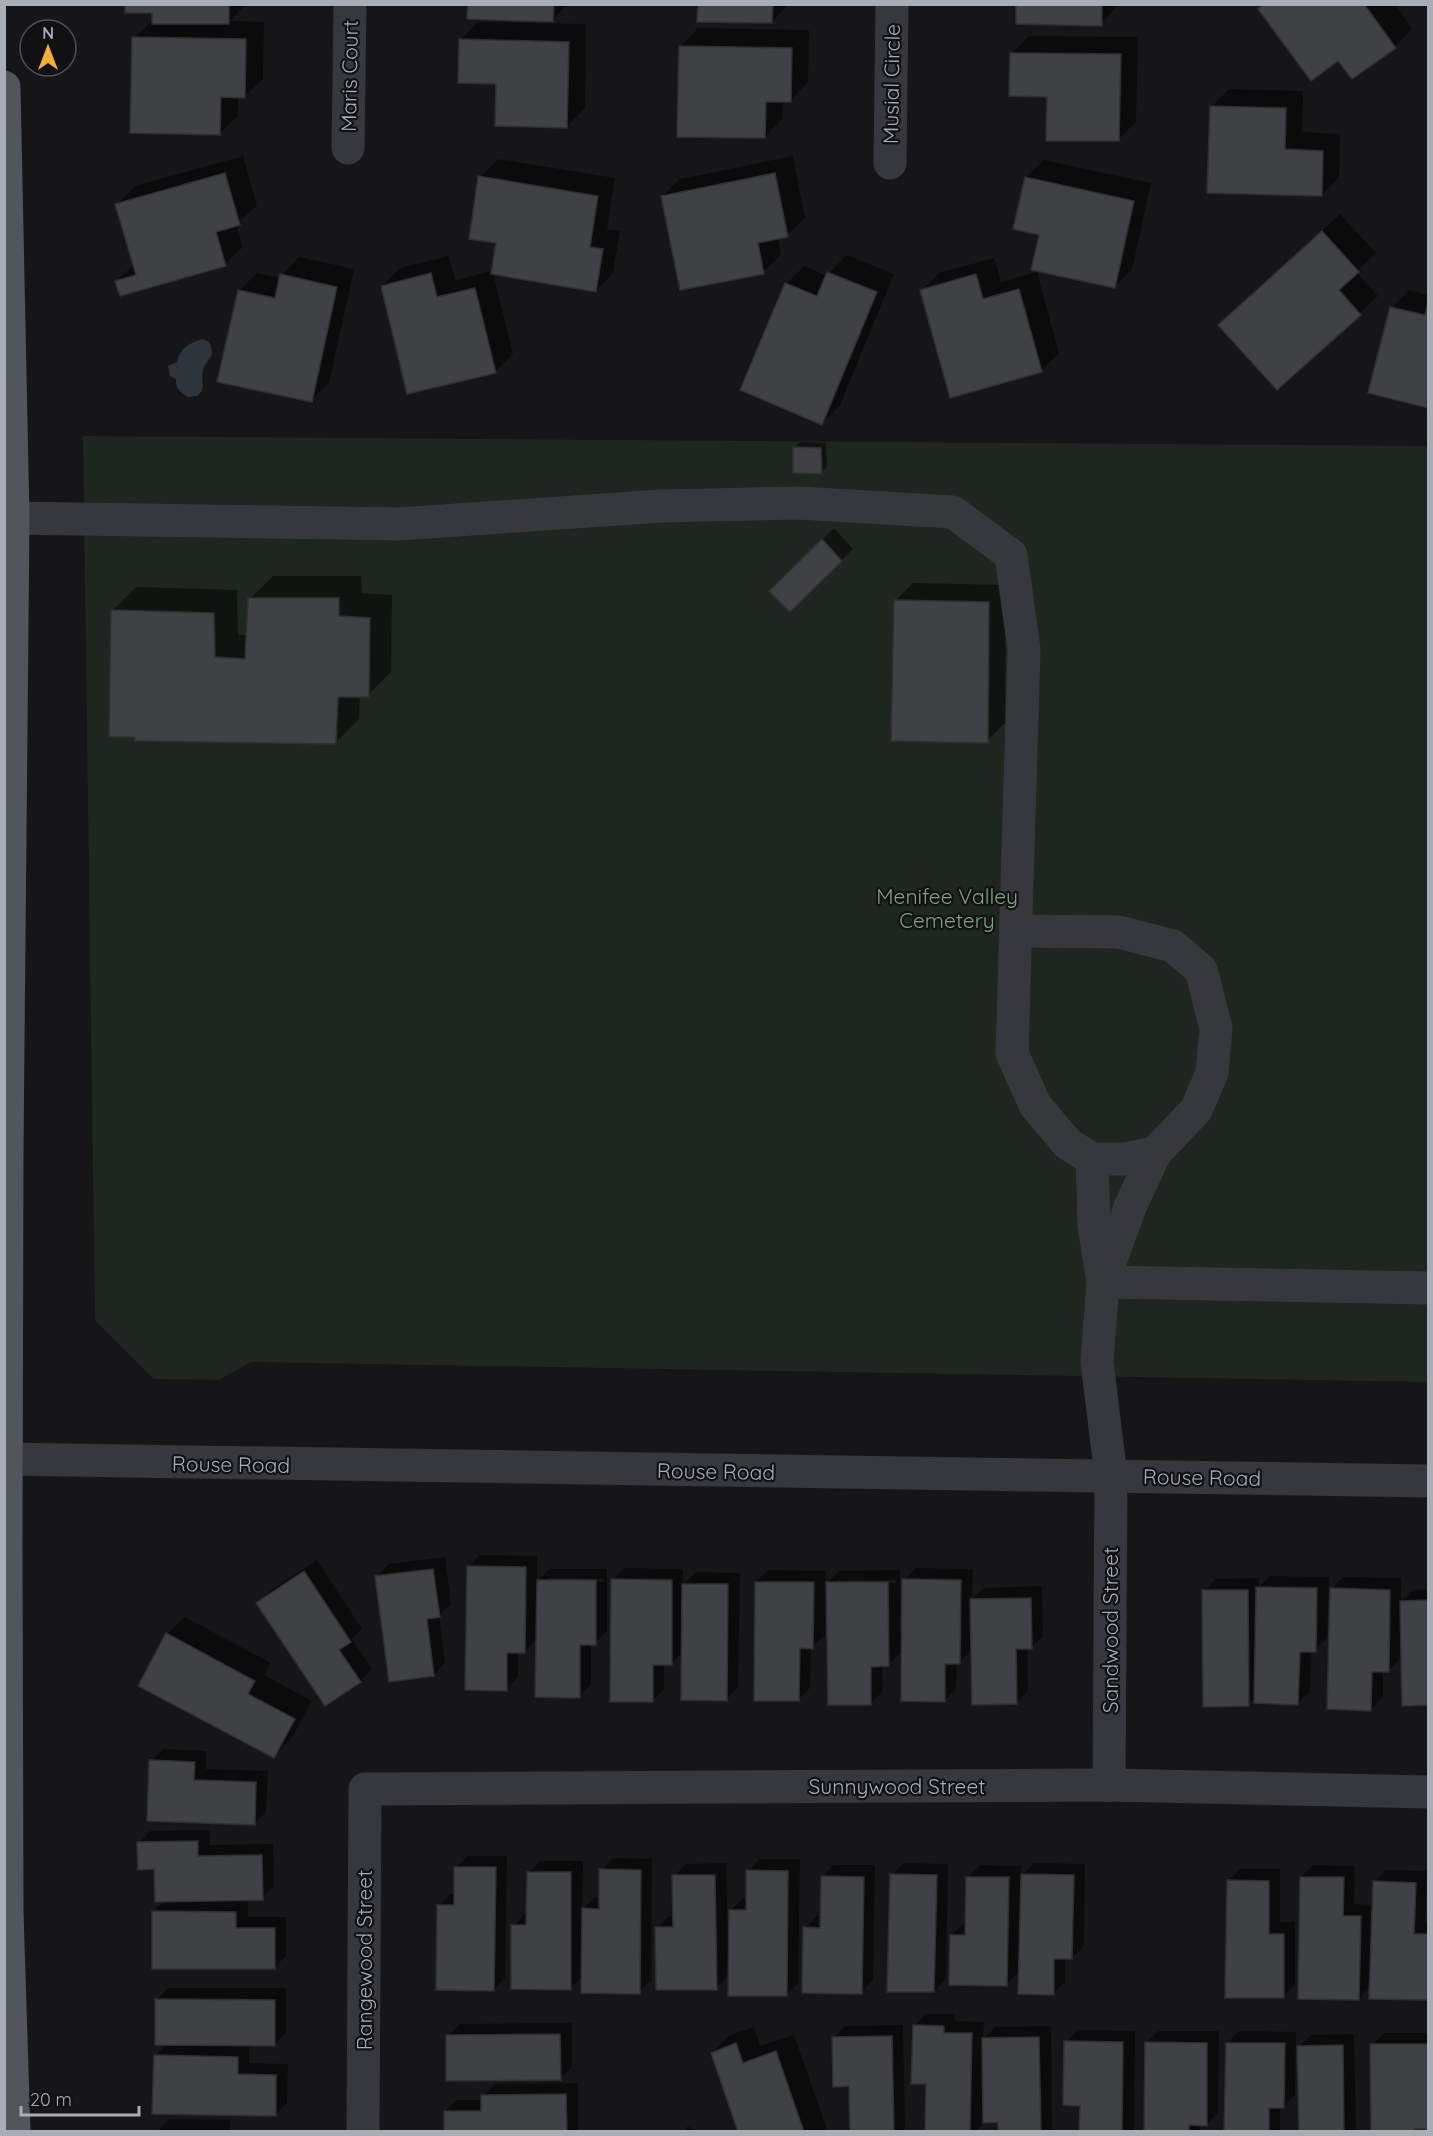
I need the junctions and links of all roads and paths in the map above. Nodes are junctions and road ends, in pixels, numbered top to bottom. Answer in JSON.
{"nodes":[{"id":1,"x":350,"y":4,"type":"edge"},
{"id":2,"x":892,"y":4,"type":"edge"},
{"id":3,"x":4,"y":87,"type":"edge"},
{"id":4,"x":5,"y":101,"type":"edge"},
{"id":5,"x":6,"y":147,"type":"edge"},
{"id":6,"x":348,"y":148,"type":"dead end"},
{"id":7,"x":890,"y":163,"type":"dead end"},
{"id":8,"x":8,"y":413,"type":"edge"},
{"id":9,"x":13,"y":518,"type":"junction"},
{"id":10,"x":1017,"y":931,"type":"junction"},
{"id":11,"x":1155,"y":1153,"type":"junction"},
{"id":12,"x":1092,"y":1159,"type":"junction"},
{"id":13,"x":1103,"y":1282,"type":"junction"},
{"id":14,"x":1428,"y":1288,"type":"edge"},
{"id":15,"x":5,"y":1460,"type":"edge"},
{"id":16,"x":1111,"y":1476,"type":"junction"},
{"id":17,"x":1428,"y":1480,"type":"edge"},
{"id":18,"x":1110,"y":1785,"type":"junction"},
{"id":19,"x":365,"y":1790,"type":"joint"},
{"id":20,"x":1428,"y":1792,"type":"edge"},
{"id":21,"x":14,"y":2132,"type":"edge"},
{"id":22,"x":363,"y":2132,"type":"edge"}],
"edges":[{"from":1,"to":6,"type":"street","name":"Maris Court"},
{"from":2,"to":7,"type":"street","name":"Musial Circle"},
{"from":3,"to":4,"type":"main road"},
{"from":4,"to":5,"type":"main road"},
{"from":5,"to":8,"type":"main road"},
{"from":8,"to":9,"type":"main road"},
{"from":9,"to":10,"type":"street"},
{"from":9,"to":15,"type":"main road"},
{"from":10,"to":11,"type":"street"},
{"from":10,"to":12,"type":"street"},
{"from":11,"to":12,"type":"street"},
{"from":11,"to":13,"type":"street"},
{"from":12,"to":13,"type":"street"},
{"from":13,"to":14,"type":"street"},
{"from":13,"to":16,"type":"street","name":"Sandwood Street"},
{"from":15,"to":16,"type":"street","name":"Rouse Road"},
{"from":15,"to":21,"type":"main road"},
{"from":16,"to":17,"type":"street","name":"Rouse Road"},
{"from":16,"to":18,"type":"street","name":"Sandwood Street"},
{"from":18,"to":19,"type":"street","name":"Sunnywood Street"},
{"from":18,"to":20,"type":"street","name":"Sunnywood Street"},
{"from":19,"to":22,"type":"street","name":"Rangewood Street"}]}
